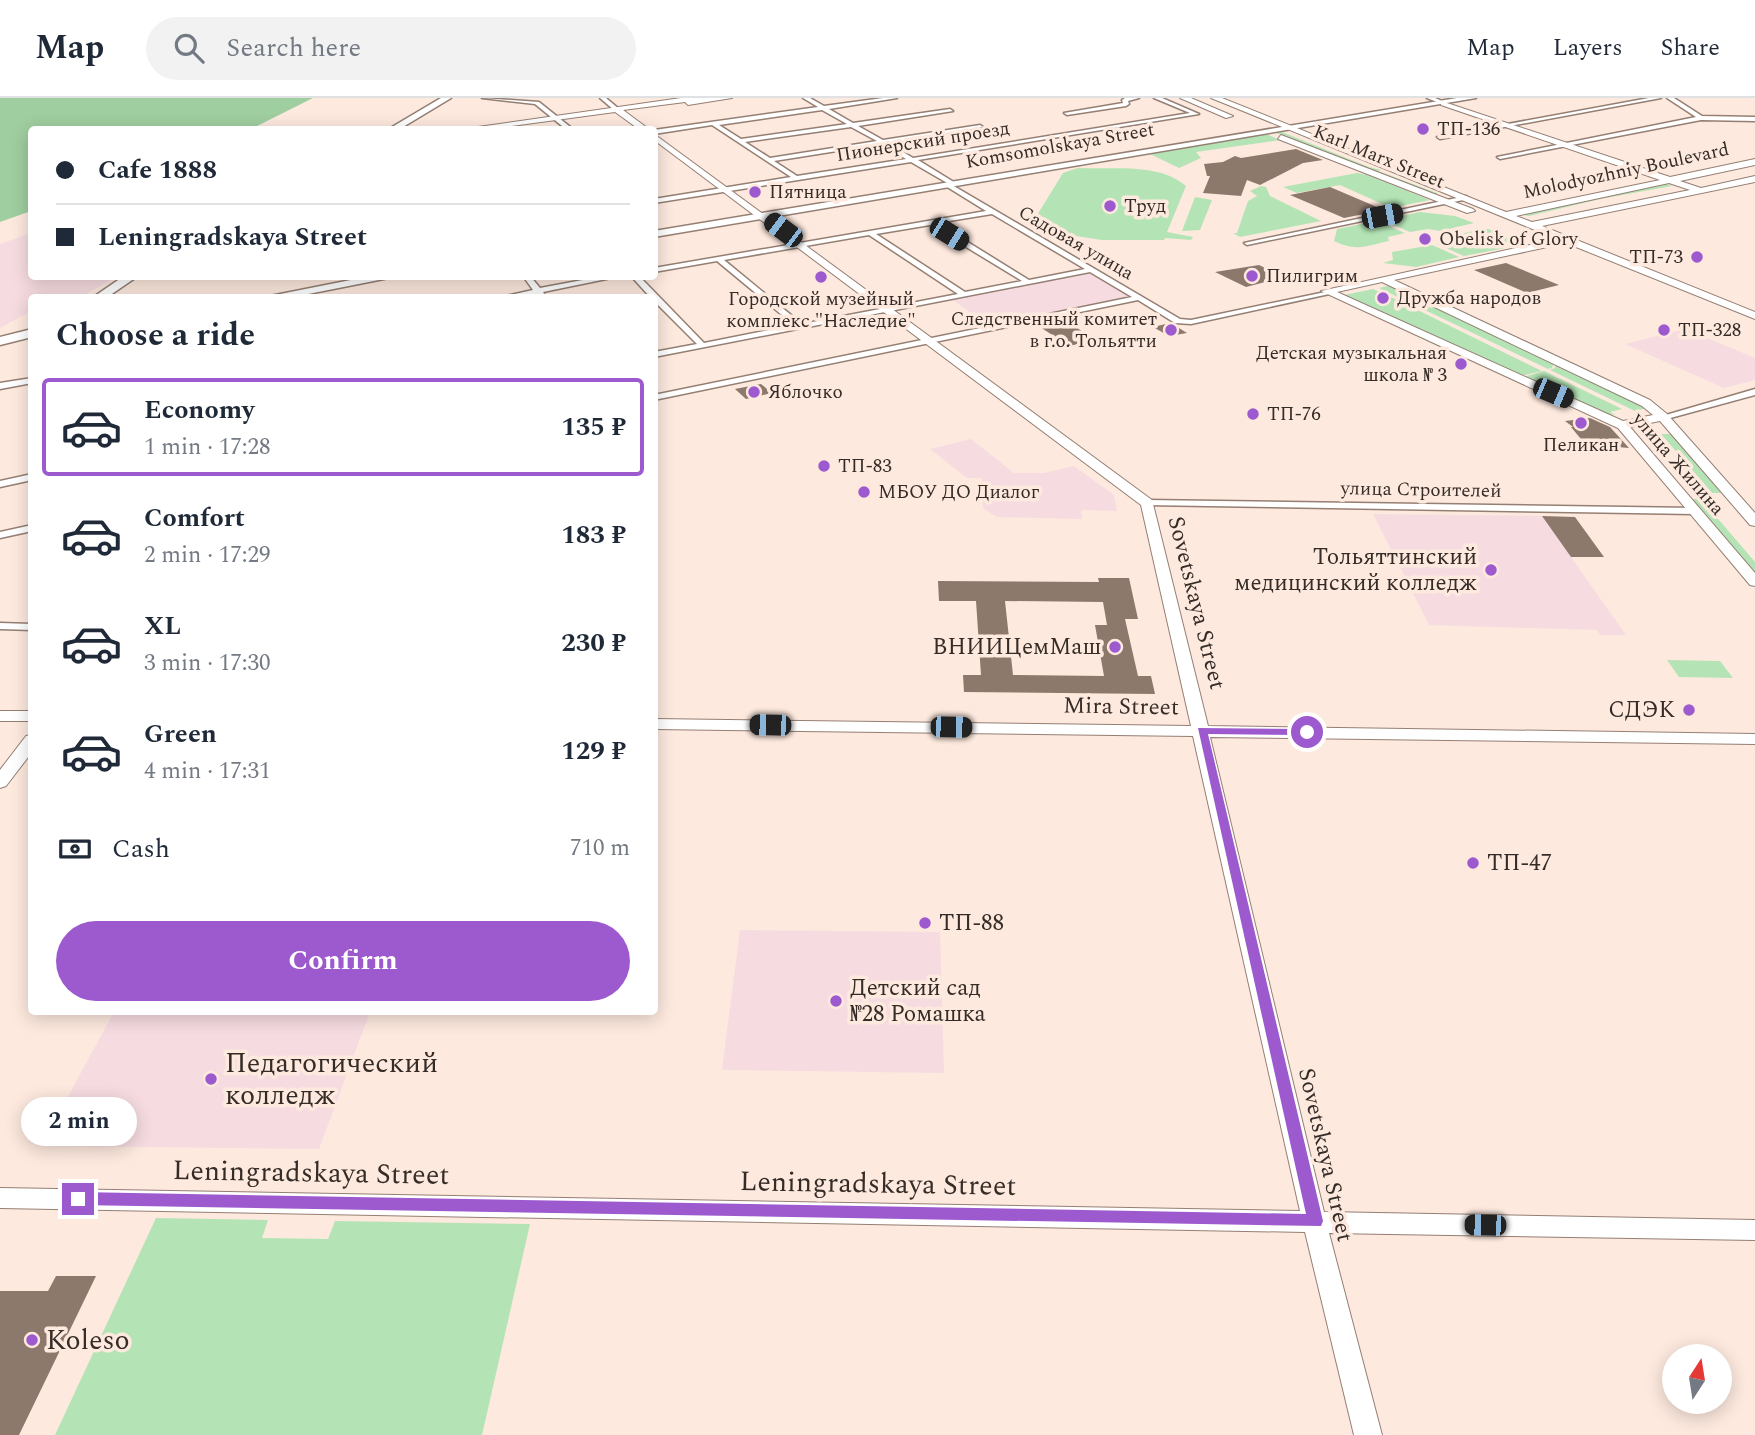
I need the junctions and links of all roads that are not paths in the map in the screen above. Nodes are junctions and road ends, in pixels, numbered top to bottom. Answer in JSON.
{"nodes":[{"id":1,"x":447,"y":98,"type":"edge"},
{"id":2,"x":485,"y":98,"type":"edge"},
{"id":3,"x":603,"y":98,"type":"edge"},
{"id":4,"x":698,"y":98,"type":"edge"},
{"id":5,"x":728,"y":98,"type":"edge"},
{"id":6,"x":806,"y":98,"type":"edge"},
{"id":7,"x":894,"y":98,"type":"edge"},
{"id":8,"x":1136,"y":98,"type":"edge"},
{"id":9,"x":1157,"y":98,"type":"edge"},
{"id":10,"x":1184,"y":98,"type":"edge"},
{"id":11,"x":1215,"y":98,"type":"edge"},
{"id":12,"x":1430,"y":98,"type":"edge"},
{"id":13,"x":1472,"y":98,"type":"edge"},
{"id":14,"x":1625,"y":98,"type":"edge"},
{"id":15,"x":1658,"y":98,"type":"edge"},
{"id":16,"x":1670,"y":98,"type":"edge"},
{"id":17,"x":1636,"y":101,"type":"junction"},
{"id":18,"x":1444,"y":103,"type":"junction"},
{"id":19,"x":823,"y":108,"type":"junction"},
{"id":20,"x":618,"y":111,"type":"junction"},
{"id":21,"x":950,"y":111,"type":"dead end"},
{"id":22,"x":1068,"y":113,"type":"dead end"},
{"id":23,"x":1196,"y":114,"type":"joint"},
{"id":24,"x":1701,"y":118,"type":"junction"},
{"id":25,"x":557,"y":119,"type":"junction"},
{"id":26,"x":1235,"y":119,"type":"dead end"},
{"id":27,"x":1755,"y":119,"type":"edge"},
{"id":28,"x":714,"y":124,"type":"junction"},
{"id":29,"x":1248,"y":124,"type":"dead end"},
{"id":30,"x":852,"y":125,"type":"junction"},
{"id":31,"x":1504,"y":125,"type":"junction"},
{"id":32,"x":398,"y":126,"type":"edge"},
{"id":33,"x":496,"y":126,"type":"edge"},
{"id":34,"x":514,"y":126,"type":"edge"},
{"id":35,"x":566,"y":126,"type":"edge"},
{"id":36,"x":640,"y":126,"type":"edge"},
{"id":37,"x":980,"y":127,"type":"dead end"},
{"id":38,"x":1290,"y":127,"type":"junction"},
{"id":39,"x":1266,"y":131,"type":"junction"},
{"id":40,"x":658,"y":133,"type":"edge"},
{"id":41,"x":1440,"y":136,"type":"dead end"},
{"id":42,"x":658,"y":137,"type":"edge"},
{"id":43,"x":740,"y":141,"type":"junction"},
{"id":44,"x":882,"y":142,"type":"junction"},
{"id":45,"x":1564,"y":145,"type":"junction"},
{"id":46,"x":1500,"y":158,"type":"dead end"},
{"id":47,"x":769,"y":160,"type":"junction"},
{"id":48,"x":913,"y":160,"type":"junction"},
{"id":49,"x":1755,"y":162,"type":"edge"},
{"id":50,"x":796,"y":178,"type":"junction"},
{"id":51,"x":1755,"y":179,"type":"edge"},
{"id":52,"x":1669,"y":181,"type":"junction"},
{"id":53,"x":950,"y":185,"type":"junction"},
{"id":54,"x":728,"y":189,"type":"junction"},
{"id":55,"x":1699,"y":190,"type":"junction"},
{"id":56,"x":1466,"y":198,"type":"junction"},
{"id":57,"x":658,"y":199,"type":"edge"},
{"id":58,"x":1447,"y":203,"type":"junction"},
{"id":59,"x":992,"y":212,"type":"junction"},
{"id":60,"x":765,"y":215,"type":"junction"},
{"id":61,"x":1505,"y":215,"type":"junction"},
{"id":62,"x":1492,"y":219,"type":"junction"},
{"id":63,"x":930,"y":222,"type":"junction"},
{"id":64,"x":1530,"y":226,"type":"junction"},
{"id":65,"x":869,"y":232,"type":"junction"},
{"id":66,"x":658,"y":233,"type":"edge"},
{"id":67,"x":1518,"y":236,"type":"junction"},
{"id":68,"x":1563,"y":240,"type":"junction"},
{"id":69,"x":1247,"y":243,"type":"dead end"},
{"id":70,"x":802,"y":244,"type":"junction"},
{"id":71,"x":718,"y":259,"type":"junction"},
{"id":72,"x":658,"y":269,"type":"edge"},
{"id":73,"x":1091,"y":270,"type":"junction"},
{"id":74,"x":1384,"y":279,"type":"junction"},
{"id":75,"x":128,"y":280,"type":"edge"},
{"id":76,"x":371,"y":280,"type":"edge"},
{"id":77,"x":529,"y":280,"type":"edge"},
{"id":78,"x":601,"y":280,"type":"edge"},
{"id":79,"x":638,"y":280,"type":"edge"},
{"id":80,"x":1028,"y":282,"type":"junction"},
{"id":81,"x":1328,"y":292,"type":"junction"},
{"id":82,"x":104,"y":294,"type":"edge"},
{"id":83,"x":288,"y":294,"type":"edge"},
{"id":84,"x":541,"y":294,"type":"edge"},
{"id":85,"x":652,"y":294,"type":"edge"},
{"id":86,"x":963,"y":294,"type":"junction"},
{"id":87,"x":1139,"y":298,"type":"junction"},
{"id":88,"x":658,"y":300,"type":"edge"},
{"id":89,"x":888,"y":308,"type":"junction"},
{"id":90,"x":1755,"y":316,"type":"edge"},
{"id":91,"x":800,"y":326,"type":"junction"},
{"id":92,"x":28,"y":335,"type":"edge"},
{"id":93,"x":0,"y":341,"type":"edge"},
{"id":94,"x":931,"y":341,"type":"junction"},
{"id":95,"x":702,"y":345,"type":"junction"},
{"id":96,"x":658,"y":354,"type":"edge"},
{"id":97,"x":28,"y":381,"type":"edge"},
{"id":98,"x":0,"y":386,"type":"edge"},
{"id":99,"x":1755,"y":392,"type":"edge"},
{"id":100,"x":658,"y":397,"type":"edge"},
{"id":101,"x":1662,"y":416,"type":"junction"},
{"id":102,"x":1622,"y":425,"type":"junction"},
{"id":103,"x":28,"y":478,"type":"edge"},
{"id":104,"x":0,"y":484,"type":"edge"},
{"id":105,"x":1147,"y":503,"type":"junction"},
{"id":106,"x":1695,"y":511,"type":"junction"},
{"id":107,"x":1755,"y":523,"type":"edge"},
{"id":108,"x":28,"y":529,"type":"edge"},
{"id":109,"x":0,"y":535,"type":"edge"},
{"id":110,"x":1755,"y":582,"type":"edge"},
{"id":111,"x":0,"y":626,"type":"edge"},
{"id":112,"x":28,"y":627,"type":"edge"},
{"id":113,"x":0,"y":716,"type":"edge"},
{"id":114,"x":28,"y":716,"type":"edge"},
{"id":115,"x":658,"y":724,"type":"edge"},
{"id":116,"x":1202,"y":730,"type":"junction"},
{"id":117,"x":1755,"y":739,"type":"edge"},
{"id":118,"x":28,"y":745,"type":"edge"},
{"id":119,"x":0,"y":782,"type":"edge"},
{"id":120,"x":0,"y":1198,"type":"edge"},
{"id":121,"x":1315,"y":1221,"type":"junction"},
{"id":122,"x":1755,"y":1230,"type":"edge"},
{"id":123,"x":1367,"y":1435,"type":"edge"}],
"edges":[{"from":1,"to":32,"type":"main road"},
{"from":2,"to":25,"type":"street"},
{"from":3,"to":20,"type":"street"},
{"from":4,"to":20,"type":"main road"},
{"from":5,"to":20,"type":"main road"},
{"from":6,"to":19,"type":"street","name":"Садовая улица"},
{"from":7,"to":19,"type":"street"},
{"from":8,"to":22,"type":"street"},
{"from":9,"to":23,"type":"street"},
{"from":10,"to":26,"type":"main road"},
{"from":11,"to":38,"type":"main road","name":"Karl Marx Street"},
{"from":12,"to":18,"type":"street"},
{"from":13,"to":18,"type":"main road","name":"Komsomolskaya Street"},
{"from":14,"to":17,"type":"street"},
{"from":15,"to":17,"type":"street"},
{"from":16,"to":24,"type":"street"},
{"from":17,"to":31,"type":"street"},
{"from":18,"to":31,"type":"main road"},
{"from":18,"to":38,"type":"main road","name":"Komsomolskaya Street"},
{"from":19,"to":28,"type":"street"},
{"from":19,"to":30,"type":"street","name":"Садовая улица"},
{"from":20,"to":25,"type":"main road"},
{"from":20,"to":36,"type":"main road"},
{"from":21,"to":30,"type":"street"},
{"from":23,"to":48,"type":"street","name":"Пионерский проезд"},
{"from":24,"to":27,"type":"street"},
{"from":24,"to":45,"type":"street"},
{"from":25,"to":33,"type":"main road"},
{"from":25,"to":34,"type":"main road"},
{"from":25,"to":35,"type":"street"},
{"from":28,"to":40,"type":"street"},
{"from":28,"to":43,"type":"street"},
{"from":29,"to":39,"type":"main road","name":"Karl Marx Street"},
{"from":30,"to":43,"type":"street"},
{"from":30,"to":44,"type":"street","name":"Садовая улица"},
{"from":31,"to":41,"type":"street"},
{"from":31,"to":45,"type":"main road"},
{"from":37,"to":44,"type":"street"},
{"from":38,"to":39,"type":"main road","name":"Komsomolskaya Street"},
{"from":38,"to":56,"type":"main road","name":"Karl Marx Street"},
{"from":39,"to":53,"type":"main road","name":"Komsomolskaya Street"},
{"from":39,"to":58,"type":"main road","name":"Karl Marx Street"},
{"from":42,"to":54,"type":"main road","name":"Sovetskaya Street"},
{"from":43,"to":47,"type":"street"},
{"from":44,"to":47,"type":"street"},
{"from":44,"to":48,"type":"street","name":"Садовая улица"},
{"from":45,"to":46,"type":"street"},
{"from":45,"to":52,"type":"main road"},
{"from":47,"to":50,"type":"street"},
{"from":48,"to":50,"type":"street","name":"Пионерский проезд"},
{"from":48,"to":53,"type":"street","name":"Садовая улица"},
{"from":49,"to":52,"type":"main road","name":"Molodyozhniy Boulevard"},
{"from":50,"to":54,"type":"street","name":"Пионерский проезд"},
{"from":51,"to":55,"type":"main road","name":"Molodyozhniy Boulevard"},
{"from":52,"to":55,"type":"main road"},
{"from":52,"to":61,"type":"main road","name":"Molodyozhniy Boulevard"},
{"from":53,"to":59,"type":"street","name":"Садовая улица"},
{"from":53,"to":60,"type":"main road","name":"Komsomolskaya Street"},
{"from":54,"to":57,"type":"street","name":"Пионерский проезд"},
{"from":54,"to":60,"type":"main road","name":"Sovetskaya Street"},
{"from":55,"to":64,"type":"main road","name":"Molodyozhniy Boulevard"},
{"from":56,"to":58,"type":"street"},
{"from":56,"to":61,"type":"main road","name":"Karl Marx Street"},
{"from":58,"to":62,"type":"main road","name":"Karl Marx Street"},
{"from":58,"to":69,"type":"street"},
{"from":59,"to":63,"type":"street"},
{"from":59,"to":73,"type":"street","name":"Садовая улица"},
{"from":60,"to":66,"type":"main road","name":"Komsomolskaya Street"},
{"from":60,"to":70,"type":"main road","name":"Sovetskaya Street"},
{"from":61,"to":62,"type":"main road","name":"Molodyozhniy Boulevard"},
{"from":61,"to":64,"type":"main road","name":"Karl Marx Street"},
{"from":62,"to":67,"type":"main road","name":"Karl Marx Street"},
{"from":63,"to":65,"type":"street"},
{"from":63,"to":80,"type":"street"},
{"from":64,"to":67,"type":"main road"},
{"from":64,"to":68,"type":"main road","name":"Karl Marx Street"},
{"from":65,"to":70,"type":"street"},
{"from":65,"to":86,"type":"street"},
{"from":67,"to":68,"type":"main road"},
{"from":67,"to":68,"type":"main road","name":"Karl Marx Street"},
{"from":67,"to":74,"type":"main road"},
{"from":68,"to":90,"type":"main road","name":"Karl Marx Street"},
{"from":70,"to":71,"type":"street"},
{"from":70,"to":89,"type":"main road","name":"Sovetskaya Street"},
{"from":71,"to":72,"type":"street"},
{"from":71,"to":91,"type":"street"},
{"from":73,"to":80,"type":"street"},
{"from":73,"to":87,"type":"street","name":"Садовая улица"},
{"from":74,"to":81,"type":"main road"},
{"from":74,"to":101,"type":"main road","name":"улица Жилина"},
{"from":75,"to":82,"type":"main road"},
{"from":76,"to":83,"type":"main road"},
{"from":77,"to":84,"type":"street"},
{"from":78,"to":84,"type":"street"},
{"from":79,"to":85,"type":"street"},
{"from":80,"to":86,"type":"street"},
{"from":81,"to":87,"type":"street","name":"Садовая улица"},
{"from":81,"to":102,"type":"main road","name":"улица Жилина"},
{"from":86,"to":89,"type":"street"},
{"from":87,"to":94,"type":"street"},
{"from":88,"to":95,"type":"street"},
{"from":89,"to":91,"type":"street"},
{"from":89,"to":94,"type":"main road","name":"Sovetskaya Street"},
{"from":91,"to":95,"type":"street"},
{"from":92,"to":93,"type":"main road"},
{"from":94,"to":100,"type":"street"},
{"from":94,"to":105,"type":"main road","name":"Sovetskaya Street"},
{"from":95,"to":96,"type":"street"},
{"from":97,"to":98,"type":"street"},
{"from":99,"to":101,"type":"street"},
{"from":101,"to":102,"type":"main road"},
{"from":101,"to":107,"type":"main road","name":"улица Жилина"},
{"from":102,"to":106,"type":"main road","name":"улица Жилина"},
{"from":103,"to":104,"type":"street"},
{"from":105,"to":106,"type":"street","name":"улица Строителей"},
{"from":105,"to":116,"type":"main road","name":"Sovetskaya Street"},
{"from":106,"to":110,"type":"main road","name":"улица Жилина"},
{"from":108,"to":109,"type":"street"},
{"from":111,"to":112,"type":"street"},
{"from":113,"to":114,"type":"main road"},
{"from":115,"to":116,"type":"main road","name":"Mira Street"},
{"from":116,"to":117,"type":"main road","name":"Mira Street"},
{"from":116,"to":121,"type":"main road","name":"Sovetskaya Street"},
{"from":118,"to":119,"type":"main road"},
{"from":120,"to":121,"type":"main road","name":"Leningradskaya Street"},
{"from":121,"to":122,"type":"main road","name":"Leningradskaya Street"},
{"from":121,"to":123,"type":"main road","name":"Sovetskaya Street"}]}
